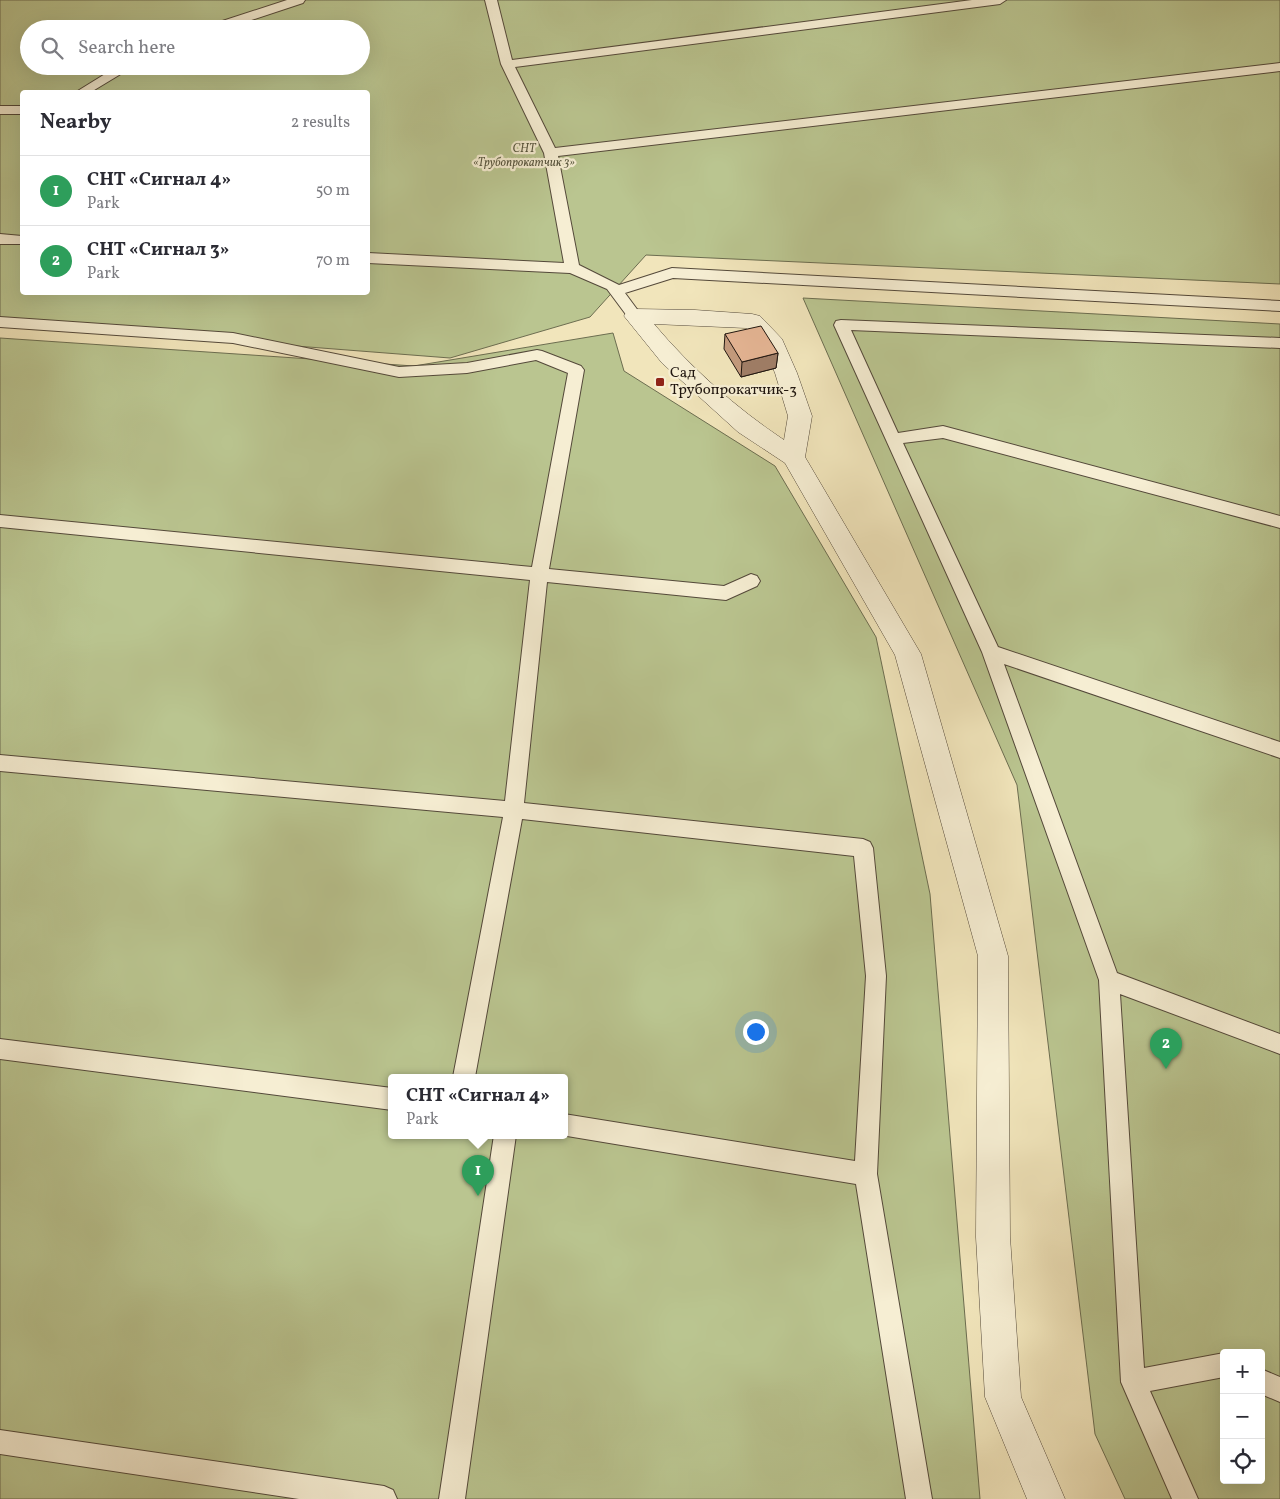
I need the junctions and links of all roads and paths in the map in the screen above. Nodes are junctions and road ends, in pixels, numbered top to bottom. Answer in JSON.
{"nodes":[{"id":1,"x":299,"y":0,"type":"edge"},
{"id":2,"x":490,"y":0,"type":"edge"},
{"id":3,"x":1000,"y":0,"type":"edge"},
{"id":4,"x":238,"y":20,"type":"edge"},
{"id":5,"x":507,"y":64,"type":"junction"},
{"id":6,"x":1280,"y":67,"type":"edge"},
{"id":7,"x":112,"y":75,"type":"edge"},
{"id":8,"x":86,"y":90,"type":"edge"},
{"id":9,"x":0,"y":110,"type":"edge"},
{"id":10,"x":20,"y":110,"type":"edge"},
{"id":11,"x":550,"y":153,"type":"junction"},
{"id":12,"x":0,"y":239,"type":"edge"},
{"id":13,"x":20,"y":240,"type":"edge"},
{"id":14,"x":370,"y":258,"type":"edge"},
{"id":15,"x":572,"y":268,"type":"junction"},
{"id":16,"x":616,"y":291,"type":"junction"},
{"id":17,"x":1280,"y":306,"type":"edge"},
{"id":18,"x":635,"y":316,"type":"junction"},
{"id":19,"x":0,"y":322,"type":"edge"},
{"id":20,"x":1280,"y":343,"type":"edge"},
{"id":21,"x":893,"y":439,"type":"junction"},
{"id":22,"x":793,"y":456,"type":"junction"},
{"id":23,"x":0,"y":521,"type":"edge"},
{"id":24,"x":1280,"y":522,"type":"edge"},
{"id":25,"x":539,"y":575,"type":"junction"},
{"id":26,"x":751,"y":581,"type":"dead end"},
{"id":27,"x":991,"y":652,"type":"junction"},
{"id":28,"x":1280,"y":750,"type":"edge"},
{"id":29,"x":0,"y":764,"type":"edge"},
{"id":30,"x":514,"y":810,"type":"junction"},
{"id":31,"x":1110,"y":980,"type":"junction"},
{"id":32,"x":1280,"y":1044,"type":"edge"},
{"id":33,"x":0,"y":1049,"type":"edge"},
{"id":34,"x":465,"y":1074,"type":"edge"},
{"id":35,"x":388,"y":1098,"type":"edge"},
{"id":36,"x":568,"y":1126,"type":"edge"},
{"id":37,"x":504,"y":1139,"type":"edge"},
{"id":38,"x":866,"y":1174,"type":"junction"},
{"id":39,"x":1220,"y":1366,"type":"edge"},
{"id":40,"x":1133,"y":1382,"type":"junction"},
{"id":41,"x":1265,"y":1383,"type":"edge"},
{"id":42,"x":1280,"y":1390,"type":"edge"},
{"id":43,"x":0,"y":1442,"type":"edge"},
{"id":44,"x":384,"y":1499,"type":"edge"},
{"id":45,"x":452,"y":1499,"type":"edge"},
{"id":46,"x":920,"y":1499,"type":"edge"},
{"id":47,"x":1046,"y":1499,"type":"edge"},
{"id":48,"x":1185,"y":1499,"type":"edge"}],
"edges":[{"from":1,"to":4,"type":"lane"},
{"from":2,"to":5,"type":"lane"},
{"from":3,"to":5,"type":"lane"},
{"from":5,"to":11,"type":"lane"},
{"from":6,"to":11,"type":"lane"},
{"from":7,"to":8,"type":"lane"},
{"from":9,"to":10,"type":"lane"},
{"from":11,"to":15,"type":"lane"},
{"from":12,"to":13,"type":"lane"},
{"from":14,"to":15,"type":"lane"},
{"from":15,"to":16,"type":"lane"},
{"from":16,"to":17,"type":"lane"},
{"from":16,"to":18,"type":"lane"},
{"from":18,"to":22,"type":"street"},
{"from":18,"to":22,"type":"street"},
{"from":19,"to":25,"type":"lane"},
{"from":20,"to":21,"type":"lane"},
{"from":21,"to":24,"type":"lane"},
{"from":21,"to":27,"type":"lane"},
{"from":22,"to":47,"type":"street"},
{"from":23,"to":25,"type":"lane"},
{"from":25,"to":26,"type":"lane"},
{"from":25,"to":30,"type":"lane"},
{"from":27,"to":28,"type":"lane"},
{"from":27,"to":31,"type":"lane"},
{"from":29,"to":30,"type":"lane"},
{"from":30,"to":34,"type":"lane"},
{"from":30,"to":38,"type":"lane"},
{"from":31,"to":32,"type":"lane"},
{"from":31,"to":40,"type":"lane"},
{"from":33,"to":35,"type":"lane"},
{"from":36,"to":38,"type":"lane"},
{"from":37,"to":45,"type":"lane"},
{"from":38,"to":46,"type":"lane"},
{"from":39,"to":40,"type":"lane"},
{"from":40,"to":48,"type":"lane"},
{"from":41,"to":42,"type":"lane"},
{"from":43,"to":44,"type":"lane"}]}
